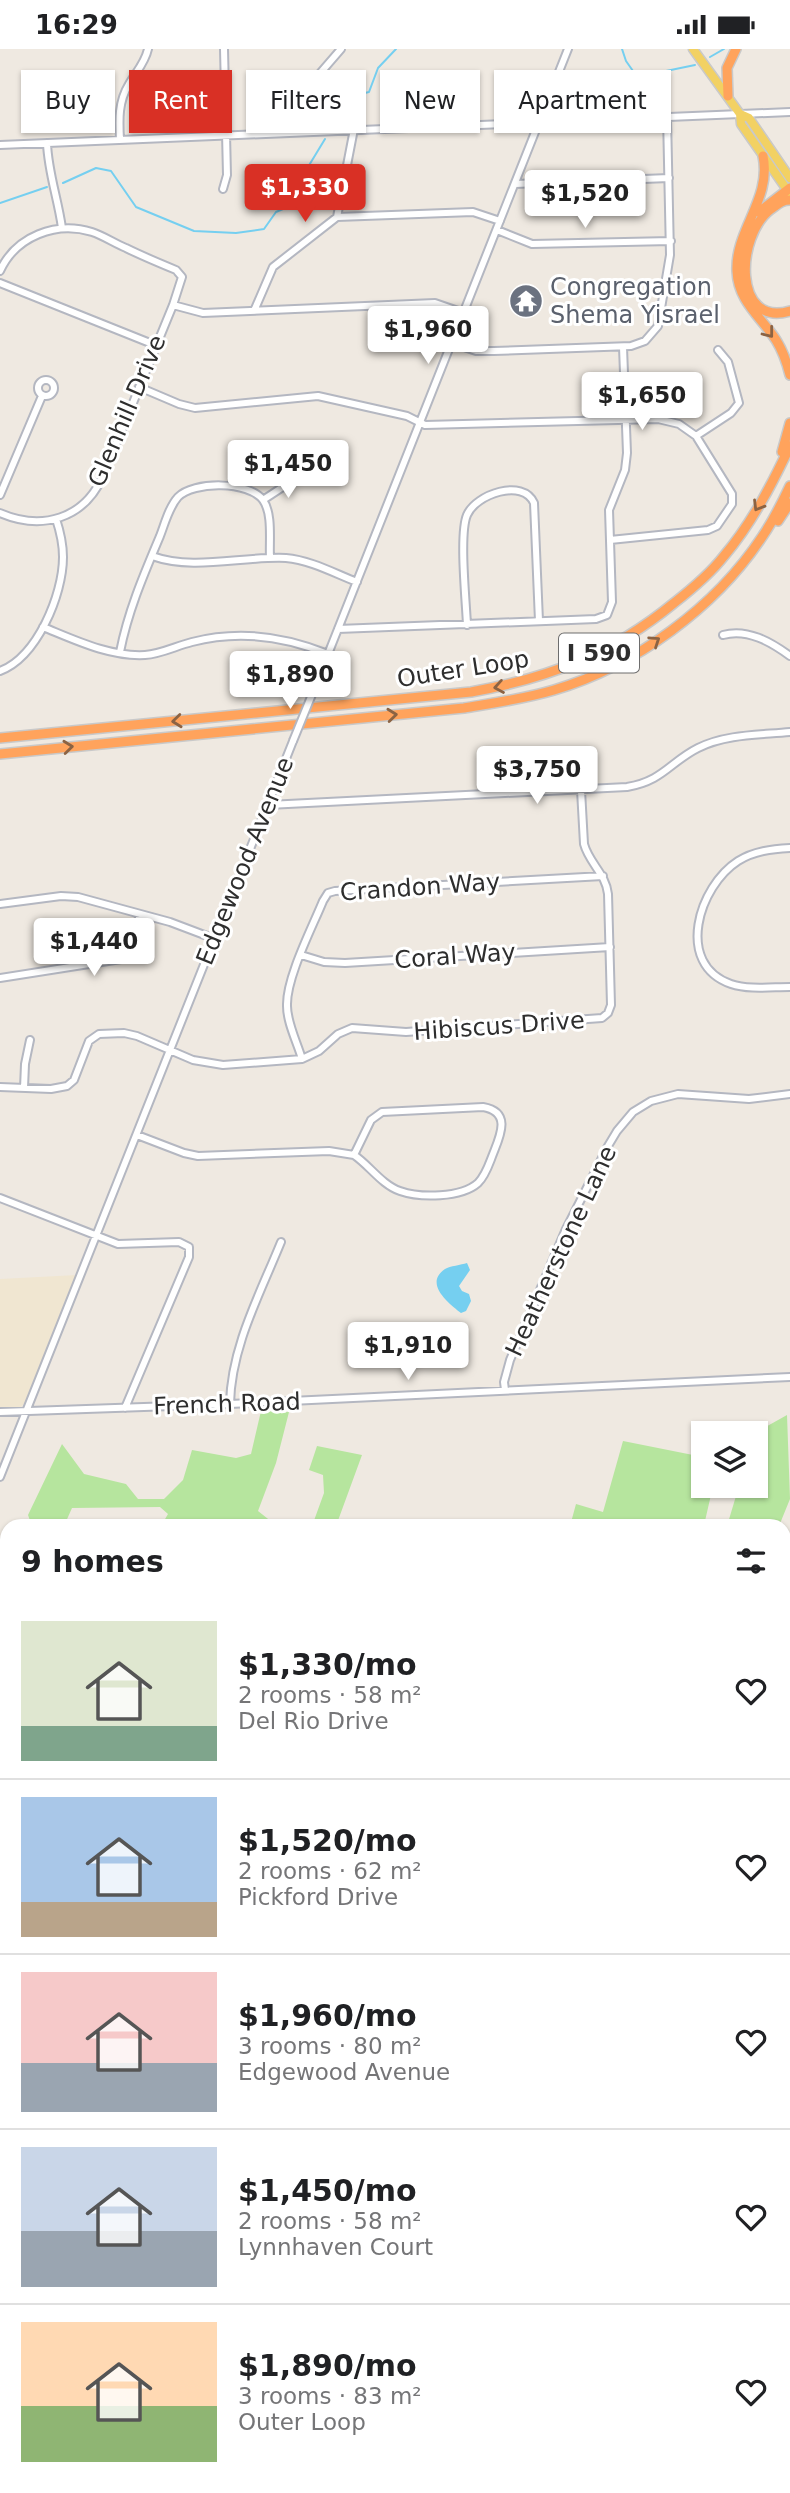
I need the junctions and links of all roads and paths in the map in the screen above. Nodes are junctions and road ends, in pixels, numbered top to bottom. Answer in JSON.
{"nodes":[{"id":1,"x":148,"y":49,"type":"edge"},
{"id":2,"x":224,"y":49,"type":"edge"},
{"id":3,"x":341,"y":49,"type":"edge"},
{"id":4,"x":568,"y":49,"type":"edge"},
{"id":5,"x":736,"y":49,"type":"edge"},
{"id":6,"x":696,"y":52,"type":"edge"},
{"id":7,"x":323,"y":70,"type":"edge"},
{"id":8,"x":560,"y":70,"type":"edge"},
{"id":9,"x":728,"y":96,"type":"junction"},
{"id":10,"x":790,"y":112,"type":"edge"},
{"id":11,"x":740,"y":114,"type":"junction"},
{"id":12,"x":671,"y":116,"type":"edge"},
{"id":13,"x":494,"y":123,"type":"edge"},
{"id":14,"x":366,"y":128,"type":"edge"},
{"id":15,"x":261,"y":133,"type":"edge"},
{"id":16,"x":353,"y":133,"type":"edge"},
{"id":17,"x":535,"y":133,"type":"edge"},
{"id":18,"x":668,"y":133,"type":"edge"},
{"id":19,"x":226,"y":135,"type":"junction"},
{"id":20,"x":120,"y":139,"type":"junction"},
{"id":21,"x":47,"y":143,"type":"junction"},
{"id":22,"x":0,"y":145,"type":"edge"},
{"id":23,"x":763,"y":156,"type":"junction"},
{"id":24,"x":669,"y":178,"type":"junction"},
{"id":25,"x":790,"y":178,"type":"edge"},
{"id":26,"x":515,"y":184,"type":"junction"},
{"id":27,"x":223,"y":189,"type":"dead end"},
{"id":28,"x":789,"y":191,"type":"edge"},
{"id":29,"x":790,"y":200,"type":"edge"},
{"id":30,"x":337,"y":217,"type":"junction"},
{"id":31,"x":500,"y":221,"type":"junction"},
{"id":32,"x":747,"y":227,"type":"junction"},
{"id":33,"x":62,"y":228,"type":"junction"},
{"id":34,"x":497,"y":230,"type":"junction"},
{"id":35,"x":671,"y":241,"type":"junction"},
{"id":36,"x":0,"y":271,"type":"edge"},
{"id":37,"x":0,"y":283,"type":"edge"},
{"id":38,"x":173,"y":305,"type":"junction"},
{"id":39,"x":254,"y":310,"type":"junction"},
{"id":40,"x":790,"y":311,"type":"edge"},
{"id":41,"x":464,"y":313,"type":"junction"},
{"id":42,"x":452,"y":343,"type":"junction"},
{"id":43,"x":155,"y":345,"type":"junction"},
{"id":44,"x":623,"y":347,"type":"junction"},
{"id":45,"x":718,"y":350,"type":"dead end"},
{"id":46,"x":790,"y":375,"type":"edge"},
{"id":47,"x":139,"y":387,"type":"junction"},
{"id":48,"x":42,"y":396,"type":"dead end"},
{"id":49,"x":626,"y":419,"type":"junction"},
{"id":50,"x":420,"y":423,"type":"junction"},
{"id":51,"x":790,"y":423,"type":"edge"},
{"id":52,"x":696,"y":436,"type":"junction"},
{"id":53,"x":790,"y":446,"type":"edge"},
{"id":54,"x":298,"y":477,"type":"dead end"},
{"id":55,"x":773,"y":482,"type":"junction"},
{"id":56,"x":790,"y":485,"type":"edge"},
{"id":57,"x":0,"y":495,"type":"edge"},
{"id":58,"x":263,"y":500,"type":"junction"},
{"id":59,"x":790,"y":503,"type":"edge"},
{"id":60,"x":0,"y":513,"type":"edge"},
{"id":61,"x":57,"y":519,"type":"junction"},
{"id":62,"x":762,"y":537,"type":"junction"},
{"id":63,"x":610,"y":540,"type":"junction"},
{"id":64,"x":152,"y":555,"type":"junction"},
{"id":65,"x":270,"y":558,"type":"junction"},
{"id":66,"x":357,"y":582,"type":"junction"},
{"id":67,"x":538,"y":621,"type":"junction"},
{"id":68,"x":467,"y":625,"type":"junction"},
{"id":69,"x":43,"y":627,"type":"junction"},
{"id":70,"x":338,"y":629,"type":"junction"},
{"id":71,"x":723,"y":635,"type":"dead end"},
{"id":72,"x":120,"y":652,"type":"junction"},
{"id":73,"x":328,"y":654,"type":"junction"},
{"id":74,"x":790,"y":656,"type":"edge"},
{"id":75,"x":0,"y":671,"type":"edge"},
{"id":76,"x":790,"y":732,"type":"edge"},
{"id":77,"x":0,"y":738,"type":"edge"},
{"id":78,"x":0,"y":754,"type":"edge"},
{"id":79,"x":581,"y":790,"type":"junction"},
{"id":80,"x":268,"y":805,"type":"junction"},
{"id":81,"x":790,"y":848,"type":"edge"},
{"id":82,"x":603,"y":876,"type":"junction"},
{"id":83,"x":0,"y":904,"type":"edge"},
{"id":84,"x":140,"y":913,"type":"junction"},
{"id":85,"x":215,"y":939,"type":"junction"},
{"id":86,"x":610,"y":947,"type":"junction"},
{"id":87,"x":301,"y":955,"type":"junction"},
{"id":88,"x":0,"y":978,"type":"edge"},
{"id":89,"x":790,"y":987,"type":"edge"},
{"id":90,"x":30,"y":1040,"type":"dead end"},
{"id":91,"x":170,"y":1049,"type":"junction"},
{"id":92,"x":302,"y":1059,"type":"junction"},
{"id":93,"x":0,"y":1087,"type":"edge"},
{"id":94,"x":23,"y":1088,"type":"junction"},
{"id":95,"x":790,"y":1094,"type":"edge"},
{"id":96,"x":137,"y":1135,"type":"junction"},
{"id":97,"x":354,"y":1154,"type":"junction"},
{"id":98,"x":0,"y":1198,"type":"edge"},
{"id":99,"x":96,"y":1236,"type":"junction"},
{"id":100,"x":281,"y":1242,"type":"dead end"},
{"id":101,"x":790,"y":1377,"type":"edge"},
{"id":102,"x":505,"y":1390,"type":"junction"},
{"id":103,"x":230,"y":1405,"type":"junction"},
{"id":104,"x":125,"y":1408,"type":"junction"},
{"id":105,"x":0,"y":1412,"type":"edge"},
{"id":106,"x":27,"y":1412,"type":"junction"},
{"id":107,"x":0,"y":1477,"type":"edge"}],
"edges":[{"from":1,"to":20,"type":"street"},
{"from":2,"to":19,"type":"street"},
{"from":3,"to":7,"type":"street"},
{"from":4,"to":8,"type":"street","name":"Edgewood Avenue"},
{"from":5,"to":9,"type":"highway"},
{"from":6,"to":9,"type":"main road"},
{"from":9,"to":11,"type":"main road"},
{"from":10,"to":11,"type":"street"},
{"from":11,"to":12,"type":"street"},
{"from":11,"to":23,"type":"main road"},
{"from":11,"to":25,"type":"main road"},
{"from":13,"to":14,"type":"street"},
{"from":15,"to":19,"type":"street"},
{"from":16,"to":30,"type":"street"},
{"from":17,"to":26,"type":"street","name":"Edgewood Avenue"},
{"from":18,"to":24,"type":"street"},
{"from":19,"to":20,"type":"street"},
{"from":19,"to":27,"type":"street"},
{"from":20,"to":21,"type":"street"},
{"from":21,"to":22,"type":"street"},
{"from":21,"to":33,"type":"street"},
{"from":23,"to":28,"type":"main road"},
{"from":23,"to":32,"type":"highway"},
{"from":24,"to":26,"type":"street"},
{"from":24,"to":35,"type":"street"},
{"from":26,"to":31,"type":"street","name":"Edgewood Avenue"},
{"from":28,"to":32,"type":"highway"},
{"from":29,"to":40,"type":"highway"},
{"from":30,"to":31,"type":"street"},
{"from":30,"to":39,"type":"street"},
{"from":31,"to":34,"type":"street","name":"Edgewood Avenue"},
{"from":32,"to":46,"type":"highway","one_way":true},
{"from":33,"to":36,"type":"street"},
{"from":33,"to":38,"type":"street","name":"Glenhill Drive"},
{"from":34,"to":35,"type":"street"},
{"from":34,"to":41,"type":"street","name":"Edgewood Avenue"},
{"from":35,"to":44,"type":"street"},
{"from":37,"to":43,"type":"street"},
{"from":38,"to":39,"type":"street"},
{"from":38,"to":43,"type":"street","name":"Glenhill Drive"},
{"from":39,"to":41,"type":"street"},
{"from":41,"to":42,"type":"street","name":"Edgewood Avenue"},
{"from":42,"to":44,"type":"street"},
{"from":42,"to":50,"type":"street","name":"Edgewood Avenue"},
{"from":43,"to":47,"type":"street","name":"Glenhill Drive"},
{"from":44,"to":49,"type":"street"},
{"from":45,"to":52,"type":"street"},
{"from":47,"to":50,"type":"street"},
{"from":47,"to":61,"type":"street","name":"Glenhill Drive"},
{"from":48,"to":57,"type":"street"},
{"from":49,"to":50,"type":"street"},
{"from":49,"to":52,"type":"street"},
{"from":49,"to":63,"type":"street"},
{"from":50,"to":66,"type":"street","name":"Edgewood Avenue"},
{"from":51,"to":55,"type":"highway"},
{"from":52,"to":63,"type":"street"},
{"from":53,"to":55,"type":"highway","name":"Outer Loop","number":"I 590"},
{"from":54,"to":58,"type":"street"},
{"from":55,"to":77,"type":"highway","name":"Outer Loop","number":"I 590","one_way":true},
{"from":56,"to":62,"type":"highway","name":"Outer Loop","number":"I 590"},
{"from":58,"to":64,"type":"street"},
{"from":58,"to":65,"type":"street"},
{"from":59,"to":62,"type":"highway"},
{"from":60,"to":61,"type":"street"},
{"from":61,"to":69,"type":"street"},
{"from":78,"to":62,"type":"highway","name":"Outer Loop","number":"I 590","one_way":true},
{"from":63,"to":67,"type":"street"},
{"from":64,"to":65,"type":"street"},
{"from":64,"to":72,"type":"street"},
{"from":65,"to":66,"type":"street"},
{"from":66,"to":70,"type":"street","name":"Edgewood Avenue"},
{"from":67,"to":68,"type":"street"},
{"from":67,"to":68,"type":"street"},
{"from":68,"to":70,"type":"street"},
{"from":69,"to":72,"type":"street"},
{"from":69,"to":75,"type":"street"},
{"from":70,"to":73,"type":"street","name":"Edgewood Avenue"},
{"from":71,"to":74,"type":"street"},
{"from":72,"to":73,"type":"street"},
{"from":73,"to":80,"type":"street","name":"Edgewood Avenue","bridge":true},
{"from":76,"to":79,"type":"street"},
{"from":79,"to":80,"type":"street"},
{"from":79,"to":82,"type":"street","name":"Hibiscus Drive"},
{"from":80,"to":85,"type":"street","name":"Edgewood Avenue"},
{"from":81,"to":89,"type":"street"},
{"from":82,"to":86,"type":"street","name":"Hibiscus Drive"},
{"from":82,"to":87,"type":"street","name":"Crandon Way"},
{"from":83,"to":84,"type":"street"},
{"from":84,"to":85,"type":"street"},
{"from":84,"to":88,"type":"street"},
{"from":85,"to":91,"type":"street","name":"Edgewood Avenue"},
{"from":86,"to":87,"type":"street","name":"Coral Way"},
{"from":86,"to":92,"type":"street","name":"Hibiscus Drive"},
{"from":87,"to":92,"type":"street","name":"Crandon Way"},
{"from":90,"to":94,"type":"street"},
{"from":91,"to":92,"type":"street","name":"Hibiscus Drive"},
{"from":91,"to":94,"type":"street","name":"Hibiscus Drive"},
{"from":91,"to":96,"type":"street","name":"Edgewood Avenue"},
{"from":93,"to":94,"type":"street"},
{"from":95,"to":102,"type":"street","name":"Heatherstone Lane"},
{"from":96,"to":97,"type":"street"},
{"from":96,"to":99,"type":"street","name":"Edgewood Avenue"},
{"from":97,"to":97,"type":"street"},
{"from":98,"to":99,"type":"street"},
{"from":99,"to":104,"type":"street"},
{"from":99,"to":106,"type":"street","name":"Edgewood Avenue"},
{"from":100,"to":103,"type":"street"},
{"from":101,"to":102,"type":"street","name":"French Road"},
{"from":102,"to":103,"type":"street","name":"French Road"},
{"from":103,"to":104,"type":"street","name":"French Road"},
{"from":104,"to":106,"type":"street","name":"French Road"},
{"from":105,"to":106,"type":"street","name":"French Road"},
{"from":106,"to":107,"type":"street","name":"Edgewood Avenue"}]}
